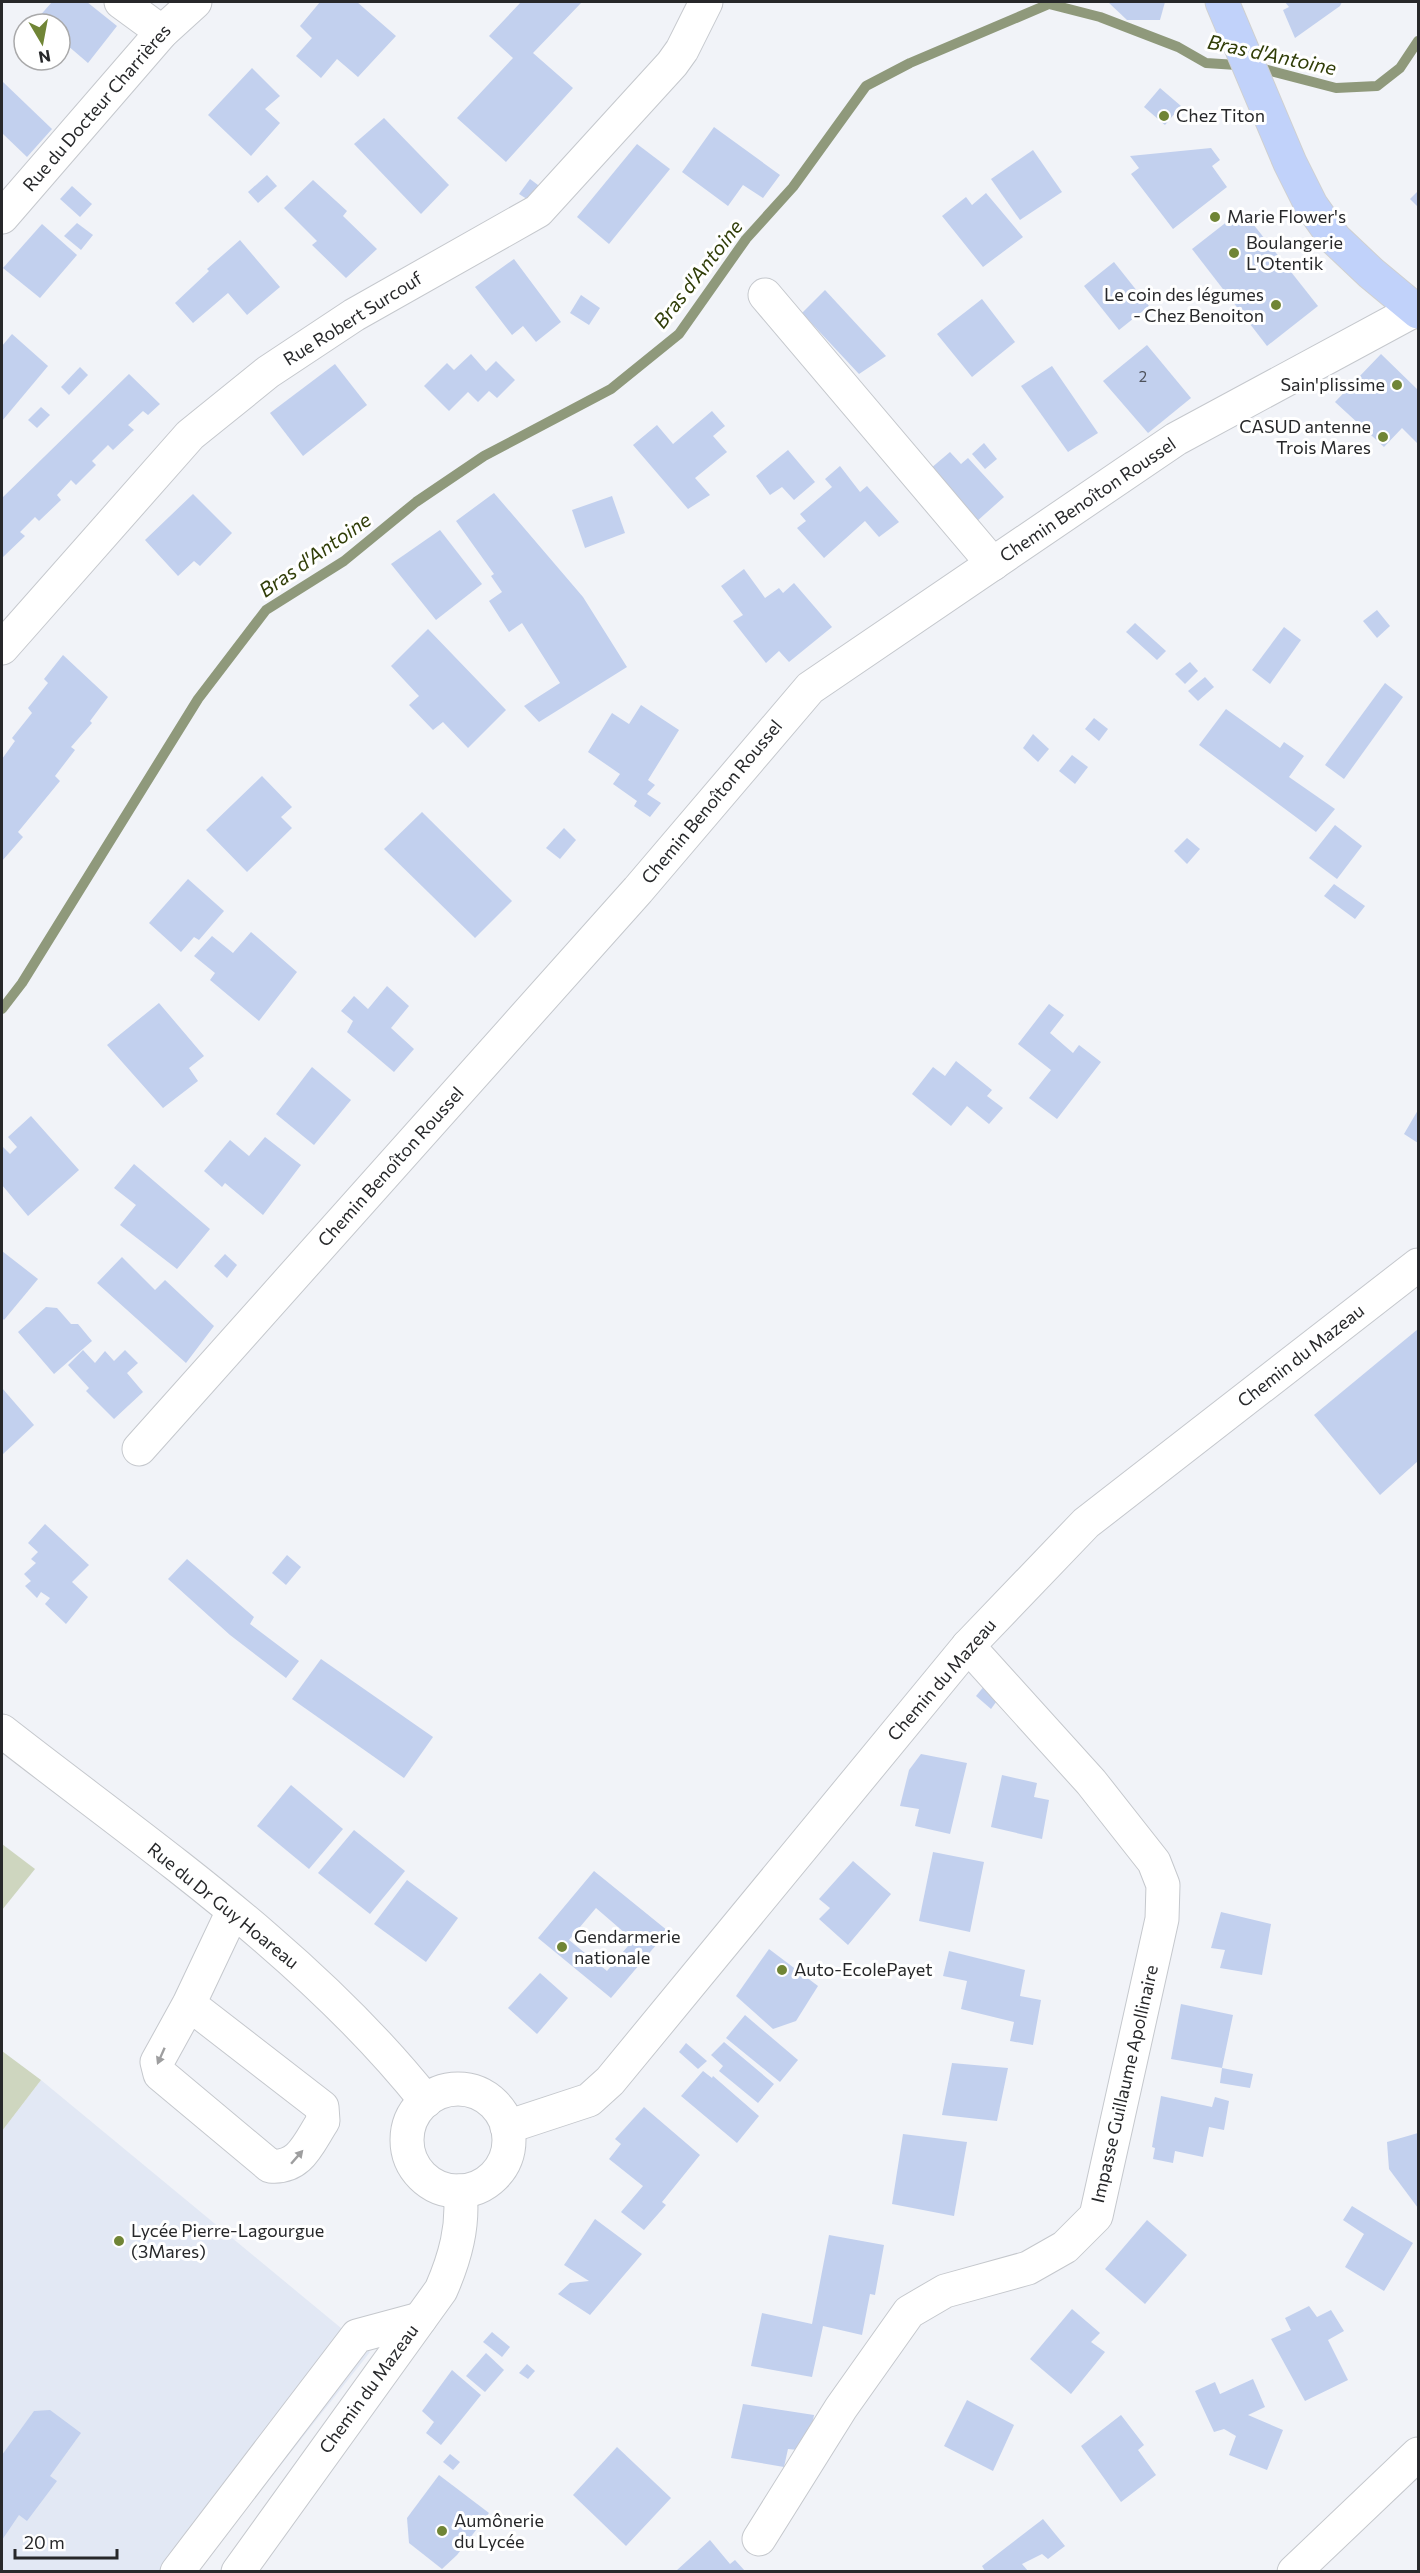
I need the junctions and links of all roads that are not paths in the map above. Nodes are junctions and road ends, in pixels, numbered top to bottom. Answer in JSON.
{"nodes":[{"id":1,"x":121,"y":2,"type":"edge"},
{"id":2,"x":195,"y":2,"type":"edge"},
{"id":3,"x":706,"y":2,"type":"edge"},
{"id":4,"x":1222,"y":2,"type":"edge"},
{"id":5,"x":162,"y":32,"type":"junction"},
{"id":6,"x":2,"y":217,"type":"edge"},
{"id":7,"x":765,"y":295,"type":"dead end"},
{"id":8,"x":1417,"y":311,"type":"edge"},
{"id":9,"x":993,"y":564,"type":"junction"},
{"id":10,"x":2,"y":648,"type":"edge"},
{"id":11,"x":1419,"y":1265,"type":"edge"},
{"id":12,"x":139,"y":1449,"type":"dead end"},
{"id":13,"x":968,"y":1646,"type":"junction"},
{"id":14,"x":2,"y":1731,"type":"edge"},
{"id":15,"x":233,"y":1911,"type":"junction"},
{"id":16,"x":189,"y":2004,"type":"junction"},
{"id":17,"x":426,"y":2101,"type":"junction"},
{"id":18,"x":507,"y":2127,"type":"junction"},
{"id":19,"x":460,"y":2191,"type":"junction"},
{"id":20,"x":420,"y":2319,"type":"junction"},
{"id":21,"x":1419,"y":2454,"type":"edge"},
{"id":22,"x":759,"y":2539,"type":"dead end"},
{"id":23,"x":177,"y":2571,"type":"edge"},
{"id":24,"x":238,"y":2571,"type":"edge"},
{"id":25,"x":1294,"y":2571,"type":"edge"}],
"edges":[{"from":1,"to":5,"type":"street"},
{"from":2,"to":5,"type":"street","name":"Rue du Docteur Charrières"},
{"from":3,"to":10,"type":"street","name":"Rue Robert Surcouf"},
{"from":4,"to":8,"type":"main road"},
{"from":5,"to":6,"type":"street","name":"Rue du Docteur Charrières"},
{"from":7,"to":9,"type":"street"},
{"from":8,"to":9,"type":"street","name":"Chemin Benoîton Roussel"},
{"from":9,"to":12,"type":"street","name":"Chemin Benoîton Roussel"},
{"from":11,"to":13,"type":"street","name":"Chemin du Mazeau"},
{"from":13,"to":18,"type":"street","name":"Chemin du Mazeau"},
{"from":13,"to":22,"type":"street","name":"Impasse Guillaume Apollinaire"},
{"from":14,"to":15,"type":"street","name":"Rue du Dr Guy Hoareau"},
{"from":15,"to":16,"type":"street"},
{"from":15,"to":17,"type":"street","name":"Rue du Dr Guy Hoareau"},
{"from":16,"to":16,"type":"street","one_way":true},
{"from":17,"to":18,"type":"street"},
{"from":17,"to":19,"type":"street"},
{"from":18,"to":19,"type":"street"},
{"from":19,"to":20,"type":"street","name":"Chemin du Mazeau"},
{"from":20,"to":23,"type":"street"},
{"from":20,"to":24,"type":"street","name":"Chemin du Mazeau"},
{"from":21,"to":25,"type":"street"}]}
